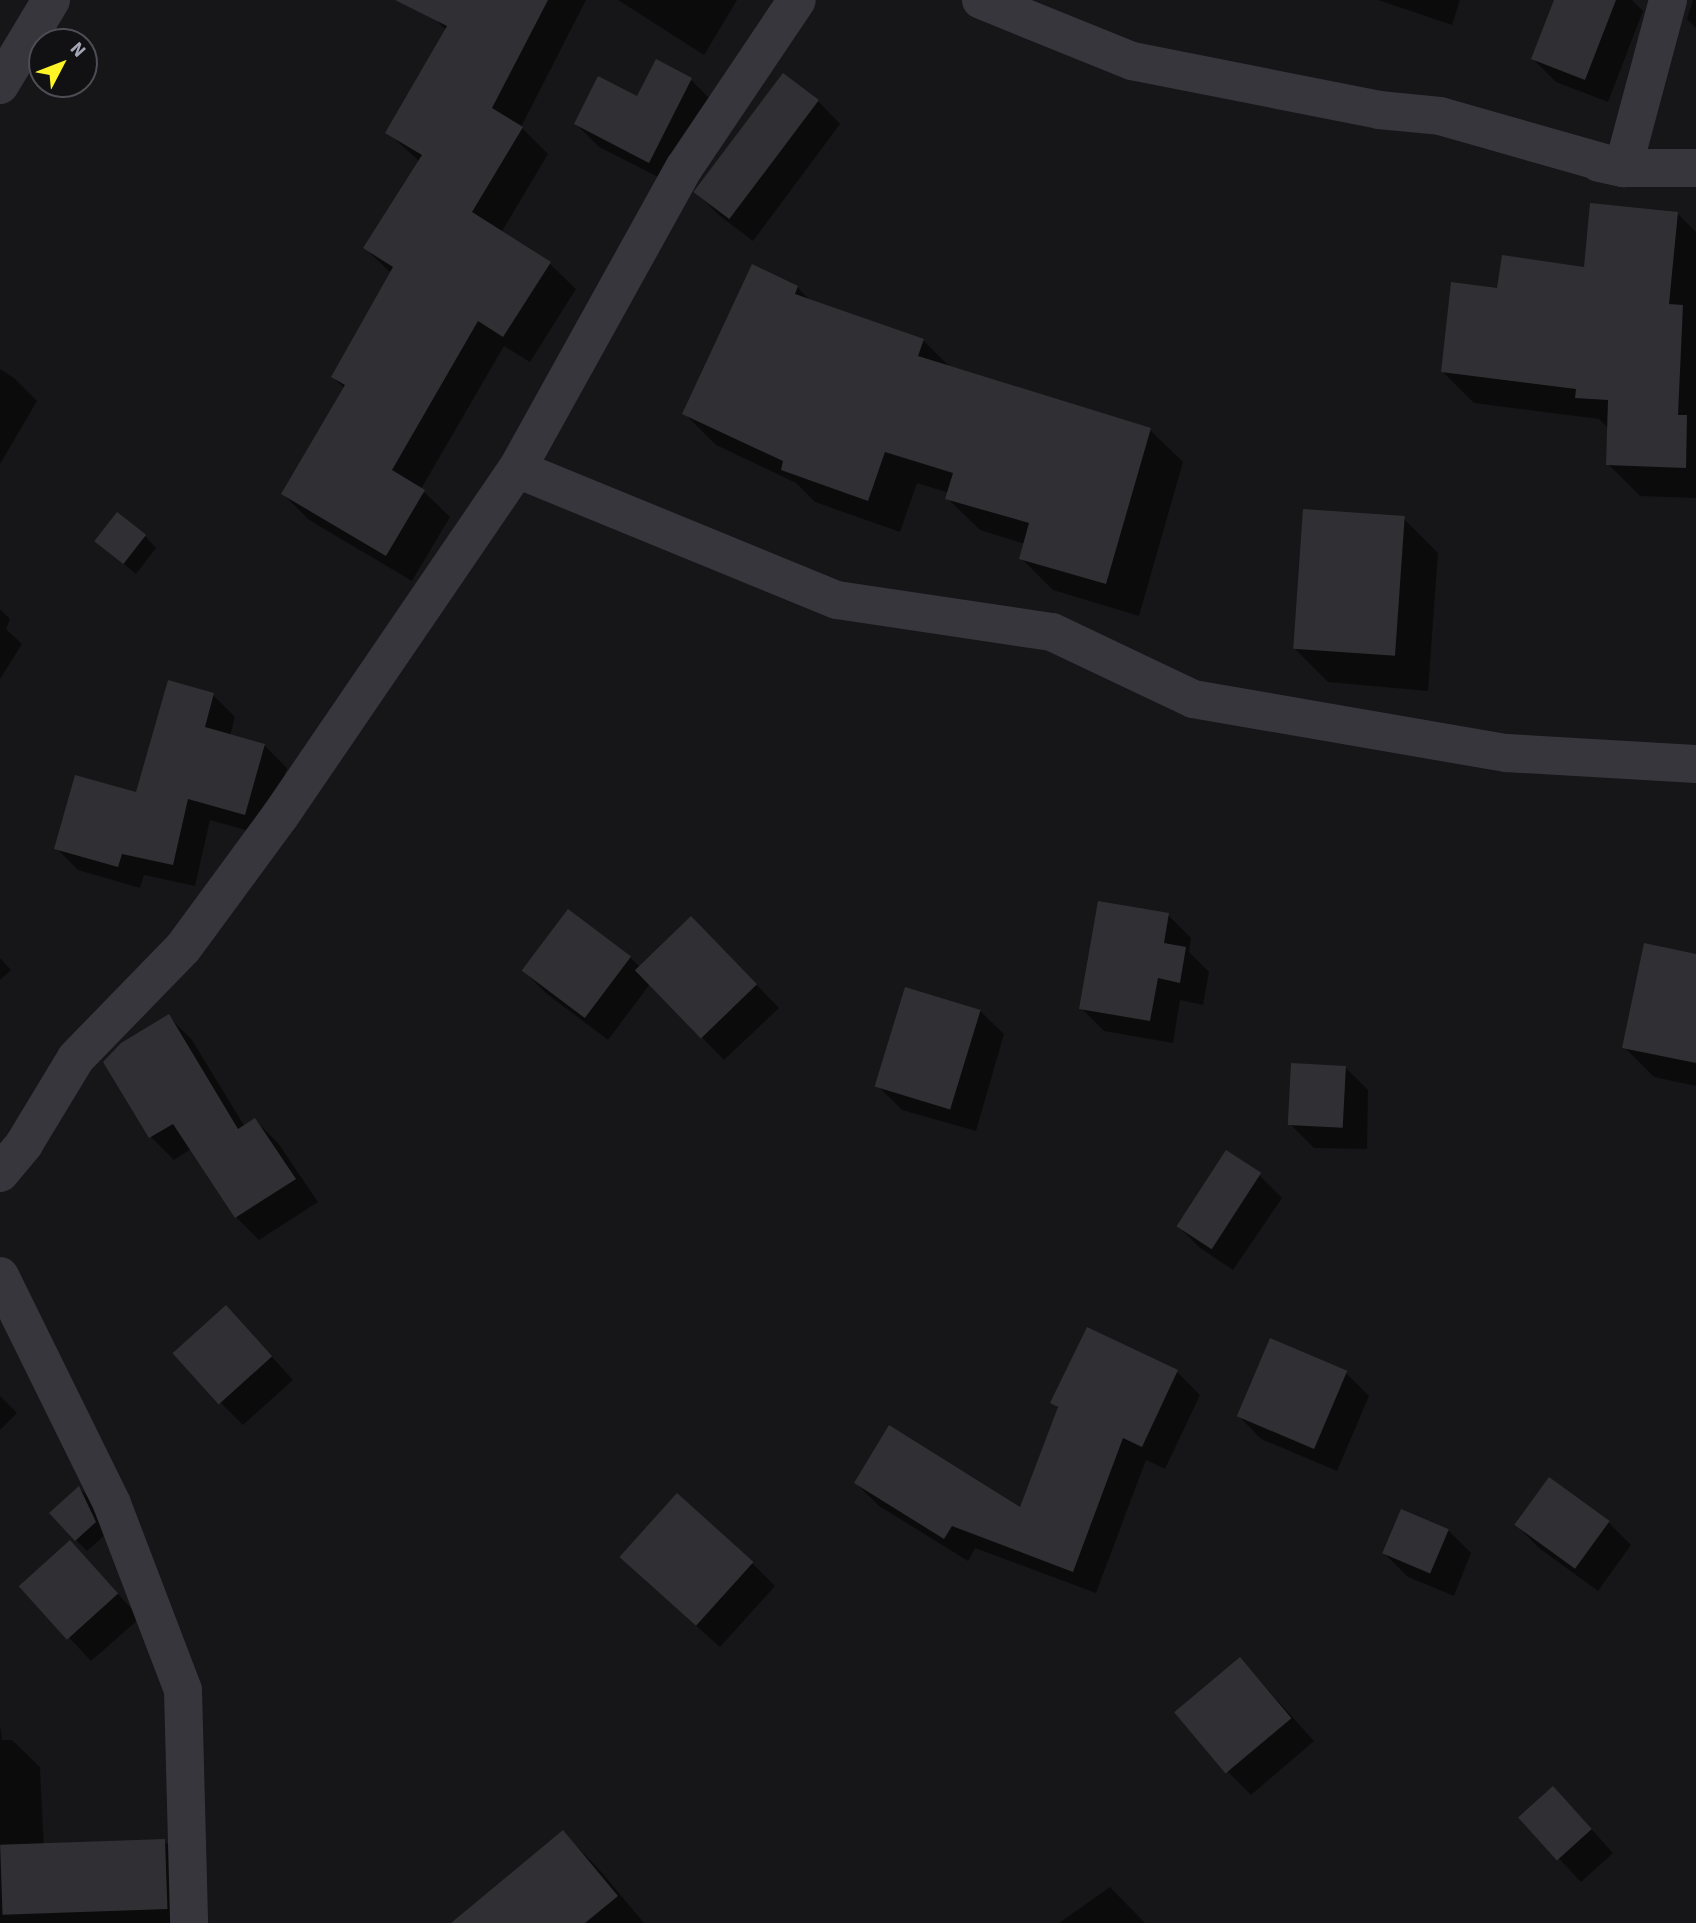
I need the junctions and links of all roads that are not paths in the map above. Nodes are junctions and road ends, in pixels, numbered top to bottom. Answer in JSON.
{"nodes":[{"id":1,"x":51,"y":0,"type":"edge"},
{"id":2,"x":797,"y":0,"type":"edge"},
{"id":3,"x":981,"y":0,"type":"edge"},
{"id":4,"x":1668,"y":0,"type":"edge"},
{"id":5,"x":0,"y":85,"type":"edge"},
{"id":6,"x":1623,"y":168,"type":"junction"},
{"id":7,"x":1696,"y":168,"type":"edge"},
{"id":8,"x":517,"y":469,"type":"junction"},
{"id":9,"x":1696,"y":764,"type":"edge"},
{"id":10,"x":0,"y":1172,"type":"edge"},
{"id":11,"x":0,"y":1276,"type":"edge"},
{"id":12,"x":189,"y":1923,"type":"edge"}],
"edges":[{"from":1,"to":5,"type":"street"},
{"from":2,"to":8,"type":"street"},
{"from":3,"to":6,"type":"street"},
{"from":4,"to":6,"type":"street"},
{"from":6,"to":7,"type":"street"},
{"from":8,"to":9,"type":"street"},
{"from":8,"to":10,"type":"street"},
{"from":11,"to":12,"type":"street"}]}
